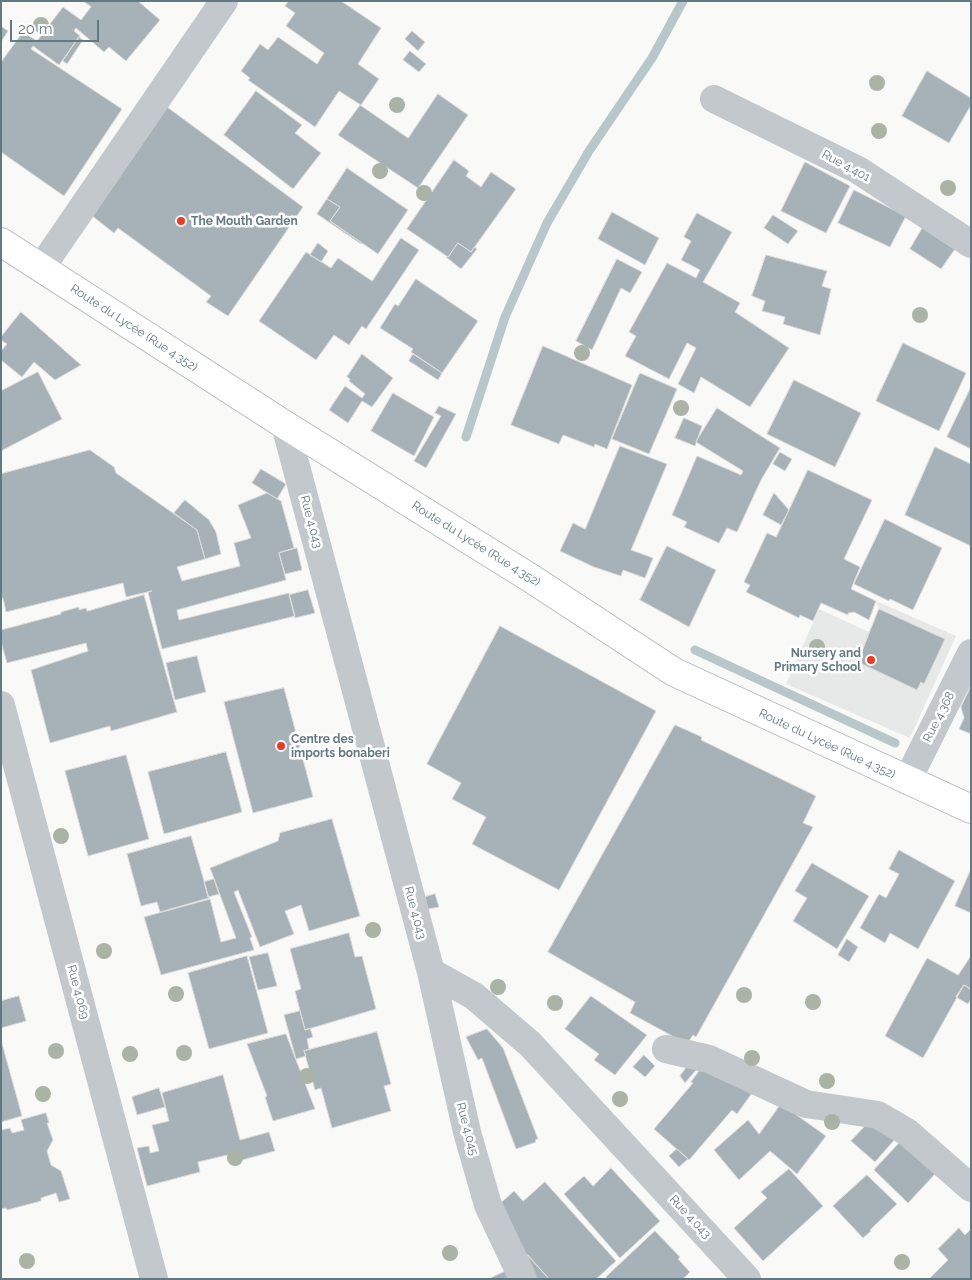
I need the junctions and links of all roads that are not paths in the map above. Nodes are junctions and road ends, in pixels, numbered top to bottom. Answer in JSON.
{"nodes":[{"id":1,"x":224,"y":1,"type":"edge"},
{"id":2,"x":714,"y":99,"type":"dead end"},
{"id":3,"x":1,"y":242,"type":"edge"},
{"id":4,"x":971,"y":244,"type":"edge"},
{"id":5,"x":41,"y":268,"type":"junction"},
{"id":6,"x":285,"y":426,"type":"junction"},
{"id":7,"x":971,"y":653,"type":"edge"},
{"id":8,"x":1,"y":705,"type":"edge"},
{"id":9,"x":907,"y":781,"type":"junction"},
{"id":10,"x":971,"y":810,"type":"edge"},
{"id":11,"x":431,"y":972,"type":"junction"},
{"id":12,"x":666,"y":1049,"type":"dead end"},
{"id":13,"x":971,"y":1188,"type":"edge"},
{"id":14,"x":154,"y":1279,"type":"edge"},
{"id":15,"x":523,"y":1279,"type":"edge"},
{"id":16,"x":747,"y":1279,"type":"edge"}],
"edges":[{"from":1,"to":5,"type":"street"},
{"from":2,"to":4,"type":"street","name":"Rue 4.401"},
{"from":3,"to":5,"type":"main road","name":"Route du Lycée (Rue 4.352)"},
{"from":5,"to":6,"type":"main road","name":"Route du Lycée (Rue 4.352)"},
{"from":6,"to":9,"type":"main road","name":"Route du Lycée (Rue 4.352)"},
{"from":6,"to":11,"type":"street","name":"Rue 4.043"},
{"from":7,"to":9,"type":"street","name":"Rue 4.368"},
{"from":8,"to":14,"type":"street","name":"Rue 4.069"},
{"from":9,"to":10,"type":"main road","name":"Route du Lycée (Rue 4.352)"},
{"from":11,"to":15,"type":"street","name":"Rue 4.045"},
{"from":11,"to":16,"type":"street","name":"Rue 4.043"},
{"from":12,"to":13,"type":"street"}]}
